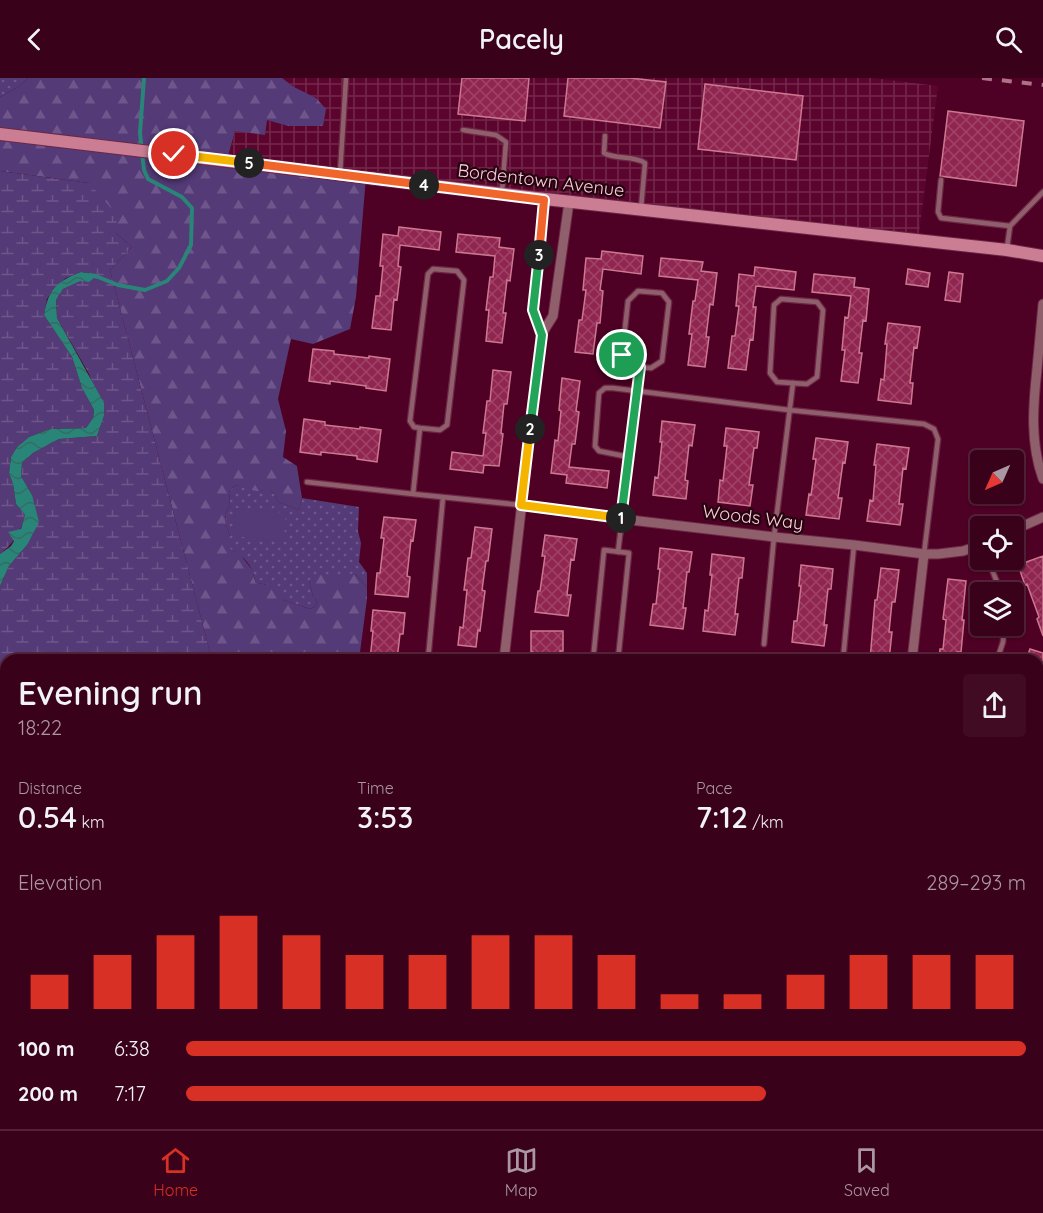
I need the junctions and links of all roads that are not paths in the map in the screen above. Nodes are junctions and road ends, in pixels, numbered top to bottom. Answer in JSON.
{"nodes":[{"id":1,"x":346,"y":78,"type":"edge"},
{"id":2,"x":463,"y":130,"type":"dead end"},
{"id":3,"x":0,"y":134,"type":"edge"},
{"id":4,"x":605,"y":136,"type":"dead end"},
{"id":5,"x":340,"y":174,"type":"junction"},
{"id":6,"x":941,"y":180,"type":"dead end"},
{"id":7,"x":1043,"y":192,"type":"edge"},
{"id":8,"x":501,"y":194,"type":"junction"},
{"id":9,"x":544,"y":200,"type":"junction"},
{"id":10,"x":569,"y":202,"type":"junction"},
{"id":11,"x":640,"y":210,"type":"junction"},
{"id":12,"x":1010,"y":226,"type":"junction"},
{"id":13,"x":1007,"y":250,"type":"junction"},
{"id":14,"x":1043,"y":256,"type":"edge"},
{"id":15,"x":1043,"y":304,"type":"edge"},
{"id":16,"x":542,"y":335,"type":"junction"},
{"id":17,"x":640,"y":367,"type":"junction"},
{"id":18,"x":793,"y":383,"type":"junction"},
{"id":19,"x":637,"y":391,"type":"junction"},
{"id":20,"x":789,"y":410,"type":"junction"},
{"id":21,"x":420,"y":428,"type":"junction"},
{"id":22,"x":629,"y":457,"type":"junction"},
{"id":23,"x":1043,"y":479,"type":"edge"},
{"id":24,"x":307,"y":482,"type":"dead end"},
{"id":25,"x":413,"y":495,"type":"junction"},
{"id":26,"x":443,"y":497,"type":"junction"},
{"id":27,"x":521,"y":505,"type":"junction"},
{"id":28,"x":1043,"y":517,"type":"edge"},
{"id":29,"x":622,"y":519,"type":"junction"},
{"id":30,"x":1024,"y":526,"type":"edge"},
{"id":31,"x":774,"y":537,"type":"junction"},
{"id":32,"x":854,"y":545,"type":"junction"},
{"id":33,"x":970,"y":549,"type":"edge"},
{"id":34,"x":618,"y":552,"type":"junction"},
{"id":35,"x":924,"y":554,"type":"junction"},
{"id":36,"x":1003,"y":636,"type":"edge"},
{"id":37,"x":764,"y":644,"type":"dead end"},
{"id":38,"x":429,"y":654,"type":"edge"},
{"id":39,"x":505,"y":654,"type":"edge"},
{"id":40,"x":594,"y":654,"type":"edge"},
{"id":41,"x":619,"y":654,"type":"edge"},
{"id":42,"x":844,"y":654,"type":"edge"},
{"id":43,"x":913,"y":654,"type":"edge"},
{"id":44,"x":999,"y":654,"type":"edge"}],
"edges":[{"from":1,"to":5,"type":"lane"},
{"from":2,"to":8,"type":"lane"},
{"from":3,"to":5,"type":"main road","name":"Bordentown Avenue"},
{"from":4,"to":11,"type":"lane"},
{"from":5,"to":8,"type":"main road","name":"Bordentown Avenue"},
{"from":6,"to":12,"type":"lane"},
{"from":7,"to":12,"type":"lane"},
{"from":8,"to":9,"type":"main road","name":"Bordentown Avenue"},
{"from":9,"to":10,"type":"main road","name":"Bordentown Avenue"},
{"from":9,"to":16,"type":"street"},
{"from":10,"to":11,"type":"main road","name":"Bordentown Avenue"},
{"from":10,"to":16,"type":"street"},
{"from":11,"to":13,"type":"main road","name":"Bordentown Avenue"},
{"from":12,"to":13,"type":"lane"},
{"from":13,"to":14,"type":"main road","name":"Bordentown Avenue"},
{"from":15,"to":23,"type":"street"},
{"from":16,"to":27,"type":"street"},
{"from":17,"to":17,"type":"lane"},
{"from":17,"to":19,"type":"lane"},
{"from":18,"to":18,"type":"lane"},
{"from":18,"to":20,"type":"lane"},
{"from":19,"to":20,"type":"lane"},
{"from":19,"to":22,"type":"lane"},
{"from":19,"to":22,"type":"lane"},
{"from":20,"to":31,"type":"lane"},
{"from":20,"to":35,"type":"lane"},
{"from":21,"to":21,"type":"lane"},
{"from":21,"to":25,"type":"lane"},
{"from":22,"to":29,"type":"lane"},
{"from":24,"to":25,"type":"lane"},
{"from":25,"to":26,"type":"lane"},
{"from":26,"to":27,"type":"lane"},
{"from":26,"to":38,"type":"lane"},
{"from":27,"to":29,"type":"street","name":"Woods Way"},
{"from":27,"to":39,"type":"street"},
{"from":28,"to":30,"type":"street"},
{"from":29,"to":31,"type":"street","name":"Woods Way"},
{"from":29,"to":34,"type":"lane"},
{"from":31,"to":32,"type":"street","name":"Woods Way"},
{"from":31,"to":37,"type":"lane"},
{"from":32,"to":35,"type":"street","name":"Woods Way"},
{"from":32,"to":42,"type":"lane"},
{"from":33,"to":35,"type":"street","name":"Woods Way"},
{"from":34,"to":40,"type":"lane"},
{"from":34,"to":41,"type":"lane"},
{"from":35,"to":43,"type":"street"},
{"from":36,"to":44,"type":"lane"}]}
